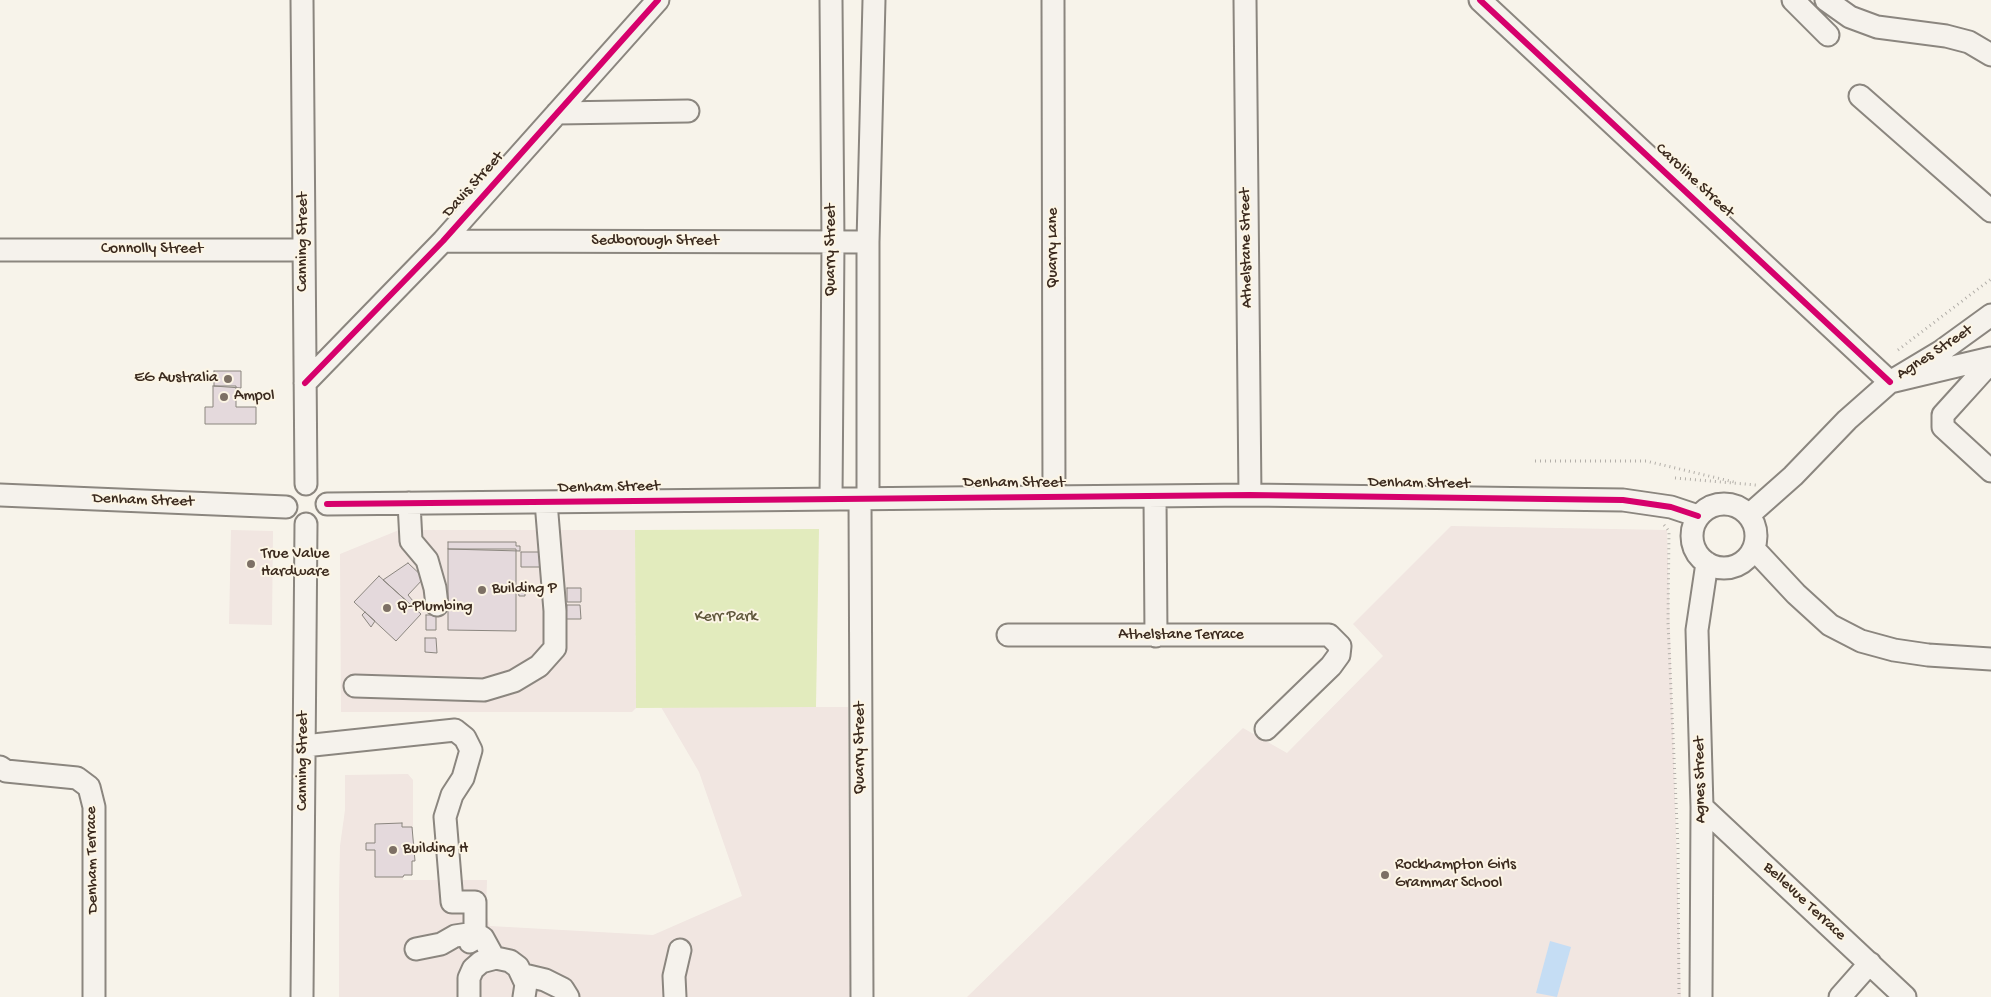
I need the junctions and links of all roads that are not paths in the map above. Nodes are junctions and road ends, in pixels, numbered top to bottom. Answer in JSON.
{"nodes":[{"id":1,"x":302,"y":0,"type":"edge"},
{"id":2,"x":658,"y":0,"type":"edge"},
{"id":3,"x":830,"y":0,"type":"edge"},
{"id":4,"x":874,"y":0,"type":"edge"},
{"id":5,"x":1053,"y":0,"type":"edge"},
{"id":6,"x":1245,"y":0,"type":"edge"},
{"id":7,"x":1480,"y":0,"type":"edge"},
{"id":8,"x":1793,"y":0,"type":"edge"},
{"id":9,"x":1826,"y":0,"type":"edge"},
{"id":10,"x":1828,"y":35,"type":"dead end"},
{"id":11,"x":1991,"y":55,"type":"edge"},
{"id":12,"x":1860,"y":96,"type":"dead end"},
{"id":13,"x":688,"y":111,"type":"dead end"},
{"id":14,"x":557,"y":113,"type":"junction"},
{"id":15,"x":1991,"y":211,"type":"edge"},
{"id":16,"x":443,"y":241,"type":"junction"},
{"id":17,"x":832,"y":242,"type":"junction"},
{"id":18,"x":868,"y":242,"type":"junction"},
{"id":19,"x":0,"y":250,"type":"edge"},
{"id":20,"x":304,"y":250,"type":"junction"},
{"id":21,"x":1991,"y":316,"type":"edge"},
{"id":22,"x":1991,"y":358,"type":"edge"},
{"id":23,"x":1991,"y":362,"type":"edge"},
{"id":24,"x":1890,"y":382,"type":"junction"},
{"id":25,"x":306,"y":384,"type":"junction"},
{"id":26,"x":1991,"y":471,"type":"edge"},
{"id":27,"x":306,"y":484,"type":"junction"},
{"id":28,"x":0,"y":495,"type":"edge"},
{"id":29,"x":1250,"y":495,"type":"junction"},
{"id":30,"x":1054,"y":497,"type":"junction"},
{"id":31,"x":1155,"y":497,"type":"junction"},
{"id":32,"x":831,"y":499,"type":"junction"},
{"id":33,"x":864,"y":499,"type":"junction"},
{"id":34,"x":546,"y":502,"type":"junction"},
{"id":35,"x":327,"y":504,"type":"junction"},
{"id":36,"x":409,"y":504,"type":"junction"},
{"id":37,"x":286,"y":507,"type":"junction"},
{"id":38,"x":1749,"y":515,"type":"junction"},
{"id":39,"x":1698,"y":516,"type":"junction"},
{"id":40,"x":306,"y":524,"type":"junction"},
{"id":41,"x":1754,"y":549,"type":"junction"},
{"id":42,"x":1707,"y":563,"type":"junction"},
{"id":43,"x":437,"y":606,"type":"dead end"},
{"id":44,"x":1008,"y":635,"type":"dead end"},
{"id":45,"x":1156,"y":636,"type":"junction"},
{"id":46,"x":1991,"y":659,"type":"edge"},
{"id":47,"x":355,"y":686,"type":"dead end"},
{"id":48,"x":1266,"y":729,"type":"dead end"},
{"id":49,"x":304,"y":746,"type":"junction"},
{"id":50,"x":0,"y":767,"type":"edge"},
{"id":51,"x":1702,"y":807,"type":"junction"},
{"id":52,"x":473,"y":937,"type":"junction"},
{"id":53,"x":680,"y":950,"type":"dead end"},
{"id":54,"x":486,"y":961,"type":"junction"},
{"id":55,"x":1870,"y":963,"type":"junction"},
{"id":56,"x":524,"y":975,"type":"junction"},
{"id":57,"x":94,"y":997,"type":"edge"},
{"id":58,"x":302,"y":997,"type":"edge"},
{"id":59,"x":469,"y":997,"type":"edge"},
{"id":60,"x":524,"y":997,"type":"edge"},
{"id":61,"x":532,"y":997,"type":"edge"},
{"id":62,"x":564,"y":997,"type":"edge"},
{"id":63,"x":568,"y":997,"type":"edge"},
{"id":64,"x":675,"y":997,"type":"edge"},
{"id":65,"x":862,"y":997,"type":"edge"},
{"id":66,"x":1701,"y":997,"type":"edge"},
{"id":67,"x":1840,"y":997,"type":"edge"},
{"id":68,"x":1905,"y":997,"type":"edge"}],
"edges":[{"from":1,"to":20,"type":"street","name":"Canning Street"},
{"from":2,"to":14,"type":"street","name":"Davis Street"},
{"from":3,"to":17,"type":"street","name":"Quarry Street"},
{"from":4,"to":18,"type":"street","name":"Quarry Street"},
{"from":5,"to":30,"type":"street","name":"Quarry Lane"},
{"from":6,"to":29,"type":"street","name":"Athelstane Street"},
{"from":7,"to":24,"type":"street","name":"Caroline Street"},
{"from":8,"to":10,"type":"street"},
{"from":9,"to":11,"type":"street"},
{"from":12,"to":15,"type":"street"},
{"from":13,"to":14,"type":"street"},
{"from":14,"to":16,"type":"street","name":"Davis Street"},
{"from":16,"to":17,"type":"street","name":"Sedborough Street"},
{"from":16,"to":25,"type":"street","name":"Davis Street"},
{"from":17,"to":18,"type":"street","name":"Sedborough Street"},
{"from":17,"to":32,"type":"street","name":"Quarry Street"},
{"from":18,"to":33,"type":"street","name":"Quarry Street"},
{"from":19,"to":20,"type":"street","name":"Connolly Street"},
{"from":20,"to":25,"type":"street","name":"Canning Street"},
{"from":21,"to":24,"type":"street","name":"Agnes Street"},
{"from":22,"to":24,"type":"street"},
{"from":23,"to":26,"type":"street"},
{"from":24,"to":38,"type":"street","name":"Agnes Street"},
{"from":25,"to":27,"type":"street","name":"Canning Street"},
{"from":27,"to":35,"type":"street"},
{"from":27,"to":37,"type":"street"},
{"from":28,"to":37,"type":"street","name":"Denham Street"},
{"from":29,"to":31,"type":"street","name":"Denham Street"},
{"from":29,"to":39,"type":"street","name":"Denham Street"},
{"from":30,"to":31,"type":"street","name":"Denham Street"},
{"from":30,"to":33,"type":"street","name":"Denham Street"},
{"from":31,"to":45,"type":"street"},
{"from":32,"to":33,"type":"street","name":"Denham Street"},
{"from":32,"to":34,"type":"street","name":"Denham Street"},
{"from":33,"to":65,"type":"street","name":"Quarry Street"},
{"from":34,"to":36,"type":"street","name":"Denham Street"},
{"from":34,"to":47,"type":"street"},
{"from":35,"to":36,"type":"street","name":"Denham Street"},
{"from":35,"to":40,"type":"street"},
{"from":36,"to":43,"type":"street"},
{"from":37,"to":40,"type":"street"},
{"from":38,"to":39,"type":"street"},
{"from":38,"to":41,"type":"street"},
{"from":39,"to":42,"type":"street"},
{"from":40,"to":49,"type":"street","name":"Canning Street"},
{"from":41,"to":42,"type":"street"},
{"from":41,"to":46,"type":"street"},
{"from":42,"to":51,"type":"street","name":"Agnes Street"},
{"from":44,"to":45,"type":"street","name":"Athelstane Terrace"},
{"from":45,"to":48,"type":"street","name":"Athelstane Terrace"},
{"from":49,"to":52,"type":"street"},
{"from":49,"to":58,"type":"street","name":"Canning Street"},
{"from":50,"to":57,"type":"street","name":"Denham Terrace"},
{"from":51,"to":55,"type":"street","name":"Bellevue Terrace"},
{"from":51,"to":66,"type":"street","name":"Agnes Street"},
{"from":52,"to":52,"type":"street"},
{"from":52,"to":54,"type":"street"},
{"from":53,"to":64,"type":"street"},
{"from":54,"to":56,"type":"street"},
{"from":54,"to":59,"type":"street"},
{"from":55,"to":67,"type":"street"},
{"from":55,"to":68,"type":"street","name":"Bellevue Terrace"},
{"from":56,"to":60,"type":"street"},
{"from":56,"to":63,"type":"street"},
{"from":61,"to":62,"type":"street"}]}
